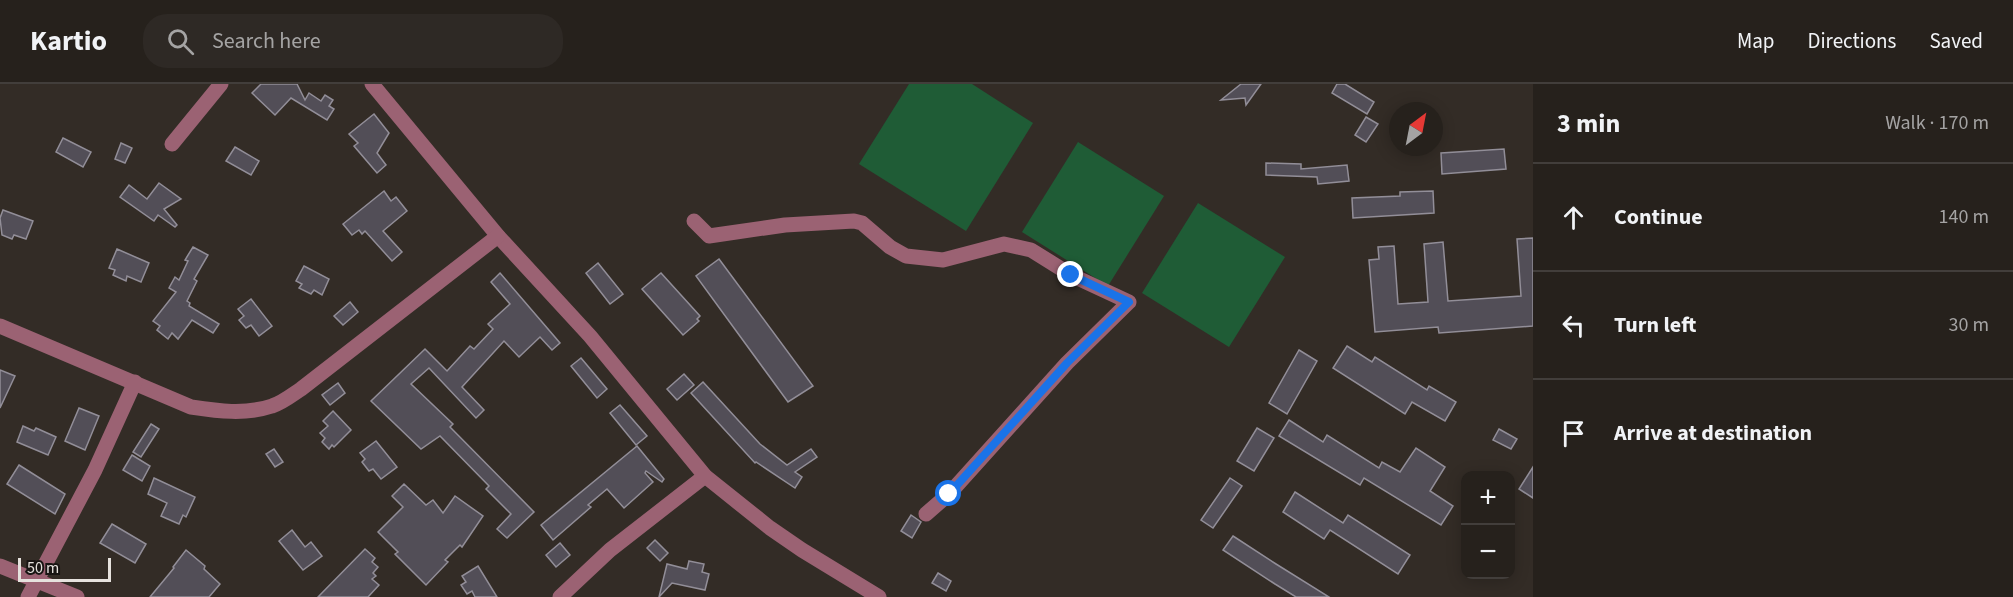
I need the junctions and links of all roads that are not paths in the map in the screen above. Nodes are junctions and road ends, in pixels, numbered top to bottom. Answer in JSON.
{"nodes":[{"id":1,"x":221,"y":84,"type":"edge"},
{"id":2,"x":372,"y":84,"type":"edge"},
{"id":3,"x":171,"y":144,"type":"dead end"},
{"id":4,"x":694,"y":221,"type":"dead end"},
{"id":5,"x":498,"y":236,"type":"junction"},
{"id":6,"x":0,"y":326,"type":"edge"},
{"id":7,"x":135,"y":382,"type":"junction"},
{"id":8,"x":705,"y":476,"type":"junction"},
{"id":9,"x":926,"y":514,"type":"dead end"},
{"id":10,"x":0,"y":567,"type":"edge"},
{"id":11,"x":37,"y":580,"type":"junction"},
{"id":12,"x":28,"y":597,"type":"edge"},
{"id":13,"x":77,"y":597,"type":"edge"},
{"id":14,"x":560,"y":597,"type":"edge"},
{"id":15,"x":879,"y":597,"type":"edge"}],
"edges":[{"from":1,"to":3,"type":"street"},
{"from":2,"to":5,"type":"street"},
{"from":4,"to":9,"type":"street"},
{"from":5,"to":7,"type":"street"},
{"from":5,"to":8,"type":"street"},
{"from":6,"to":7,"type":"street"},
{"from":7,"to":11,"type":"street"},
{"from":8,"to":14,"type":"street"},
{"from":8,"to":15,"type":"street"},
{"from":10,"to":11,"type":"street"},
{"from":11,"to":12,"type":"street"},
{"from":11,"to":13,"type":"street"}]}
